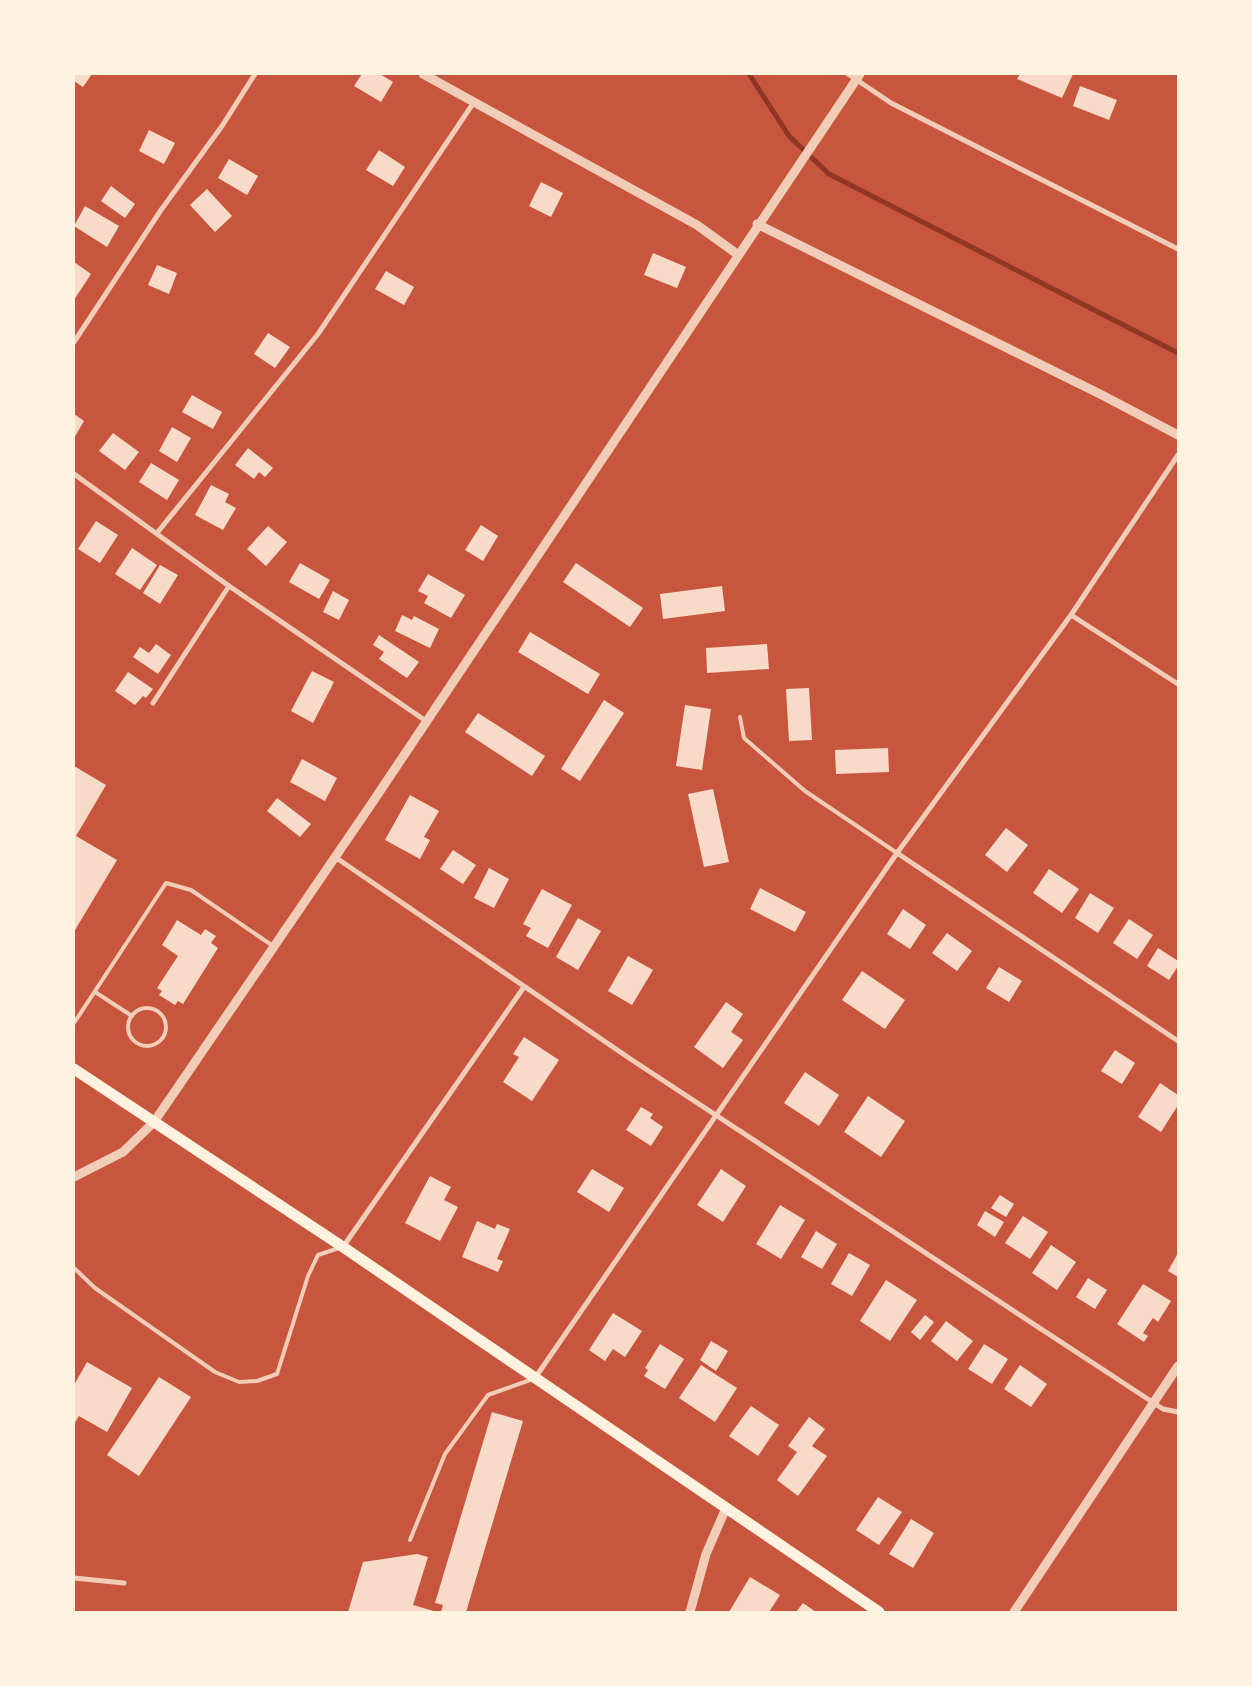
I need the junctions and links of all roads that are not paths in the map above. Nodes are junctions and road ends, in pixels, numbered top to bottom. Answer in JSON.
{"nodes":[{"id":1,"x":255,"y":74,"type":"edge"},
{"id":2,"x":423,"y":74,"type":"edge"},
{"id":3,"x":855,"y":76,"type":"edge"},
{"id":4,"x":474,"y":102,"type":"junction"},
{"id":5,"x":757,"y":224,"type":"junction"},
{"id":6,"x":1178,"y":249,"type":"edge"},
{"id":7,"x":737,"y":254,"type":"junction"},
{"id":8,"x":74,"y":342,"type":"edge"},
{"id":9,"x":1178,"y":436,"type":"edge"},
{"id":10,"x":1178,"y":455,"type":"edge"},
{"id":11,"x":74,"y":474,"type":"edge"},
{"id":12,"x":157,"y":533,"type":"junction"},
{"id":13,"x":229,"y":586,"type":"junction"},
{"id":14,"x":1071,"y":615,"type":"junction"},
{"id":15,"x":1178,"y":684,"type":"edge"},
{"id":16,"x":153,"y":703,"type":"dead end"},
{"id":17,"x":740,"y":717,"type":"dead end"},
{"id":18,"x":426,"y":721,"type":"junction"},
{"id":19,"x":897,"y":853,"type":"junction"},
{"id":20,"x":334,"y":857,"type":"junction"},
{"id":21,"x":273,"y":946,"type":"junction"},
{"id":22,"x":524,"y":987,"type":"junction"},
{"id":23,"x":95,"y":992,"type":"junction"},
{"id":24,"x":132,"y":1016,"type":"junction"},
{"id":25,"x":74,"y":1024,"type":"edge"},
{"id":26,"x":1178,"y":1041,"type":"edge"},
{"id":27,"x":74,"y":1068,"type":"edge"},
{"id":28,"x":717,"y":1115,"type":"junction"},
{"id":29,"x":154,"y":1122,"type":"junction"},
{"id":30,"x":74,"y":1177,"type":"edge"},
{"id":31,"x":343,"y":1247,"type":"junction"},
{"id":32,"x":74,"y":1268,"type":"edge"},
{"id":33,"x":1178,"y":1366,"type":"edge"},
{"id":34,"x":535,"y":1378,"type":"junction"},
{"id":35,"x":1153,"y":1403,"type":"junction"},
{"id":36,"x":1178,"y":1412,"type":"edge"},
{"id":37,"x":726,"y":1508,"type":"junction"},
{"id":38,"x":410,"y":1540,"type":"dead end"},
{"id":39,"x":74,"y":1578,"type":"edge"},
{"id":40,"x":124,"y":1583,"type":"dead end"},
{"id":41,"x":690,"y":1612,"type":"edge"},
{"id":42,"x":879,"y":1612,"type":"edge"},
{"id":43,"x":1014,"y":1612,"type":"edge"}],
"edges":[{"from":1,"to":8,"type":"street"},
{"from":2,"to":4,"type":"street"},
{"from":3,"to":5,"type":"street"},
{"from":3,"to":6,"type":"street"},
{"from":4,"to":7,"type":"street"},
{"from":4,"to":12,"type":"street"},
{"from":5,"to":7,"type":"street"},
{"from":5,"to":9,"type":"street"},
{"from":7,"to":18,"type":"street"},
{"from":10,"to":14,"type":"street"},
{"from":11,"to":12,"type":"street"},
{"from":12,"to":13,"type":"street"},
{"from":13,"to":16,"type":"street"},
{"from":13,"to":18,"type":"street"},
{"from":14,"to":15,"type":"street"},
{"from":14,"to":19,"type":"street"},
{"from":17,"to":19,"type":"lane"},
{"from":18,"to":20,"type":"street"},
{"from":19,"to":26,"type":"street"},
{"from":19,"to":28,"type":"street"},
{"from":20,"to":21,"type":"street"},
{"from":20,"to":22,"type":"street"},
{"from":21,"to":23,"type":"lane"},
{"from":21,"to":29,"type":"street"},
{"from":22,"to":28,"type":"street"},
{"from":22,"to":31,"type":"street"},
{"from":23,"to":24,"type":"lane"},
{"from":23,"to":25,"type":"lane"},
{"from":24,"to":24,"type":"lane"},
{"from":27,"to":29,"type":"main road"},
{"from":28,"to":34,"type":"street"},
{"from":28,"to":35,"type":"street"},
{"from":29,"to":30,"type":"street"},
{"from":29,"to":31,"type":"main road"},
{"from":31,"to":32,"type":"lane"},
{"from":31,"to":34,"type":"main road"},
{"from":33,"to":35,"type":"street"},
{"from":34,"to":37,"type":"main road"},
{"from":34,"to":38,"type":"lane"},
{"from":35,"to":36,"type":"street"},
{"from":35,"to":43,"type":"street"},
{"from":37,"to":41,"type":"street"},
{"from":37,"to":42,"type":"main road"},
{"from":39,"to":40,"type":"street"}]}
